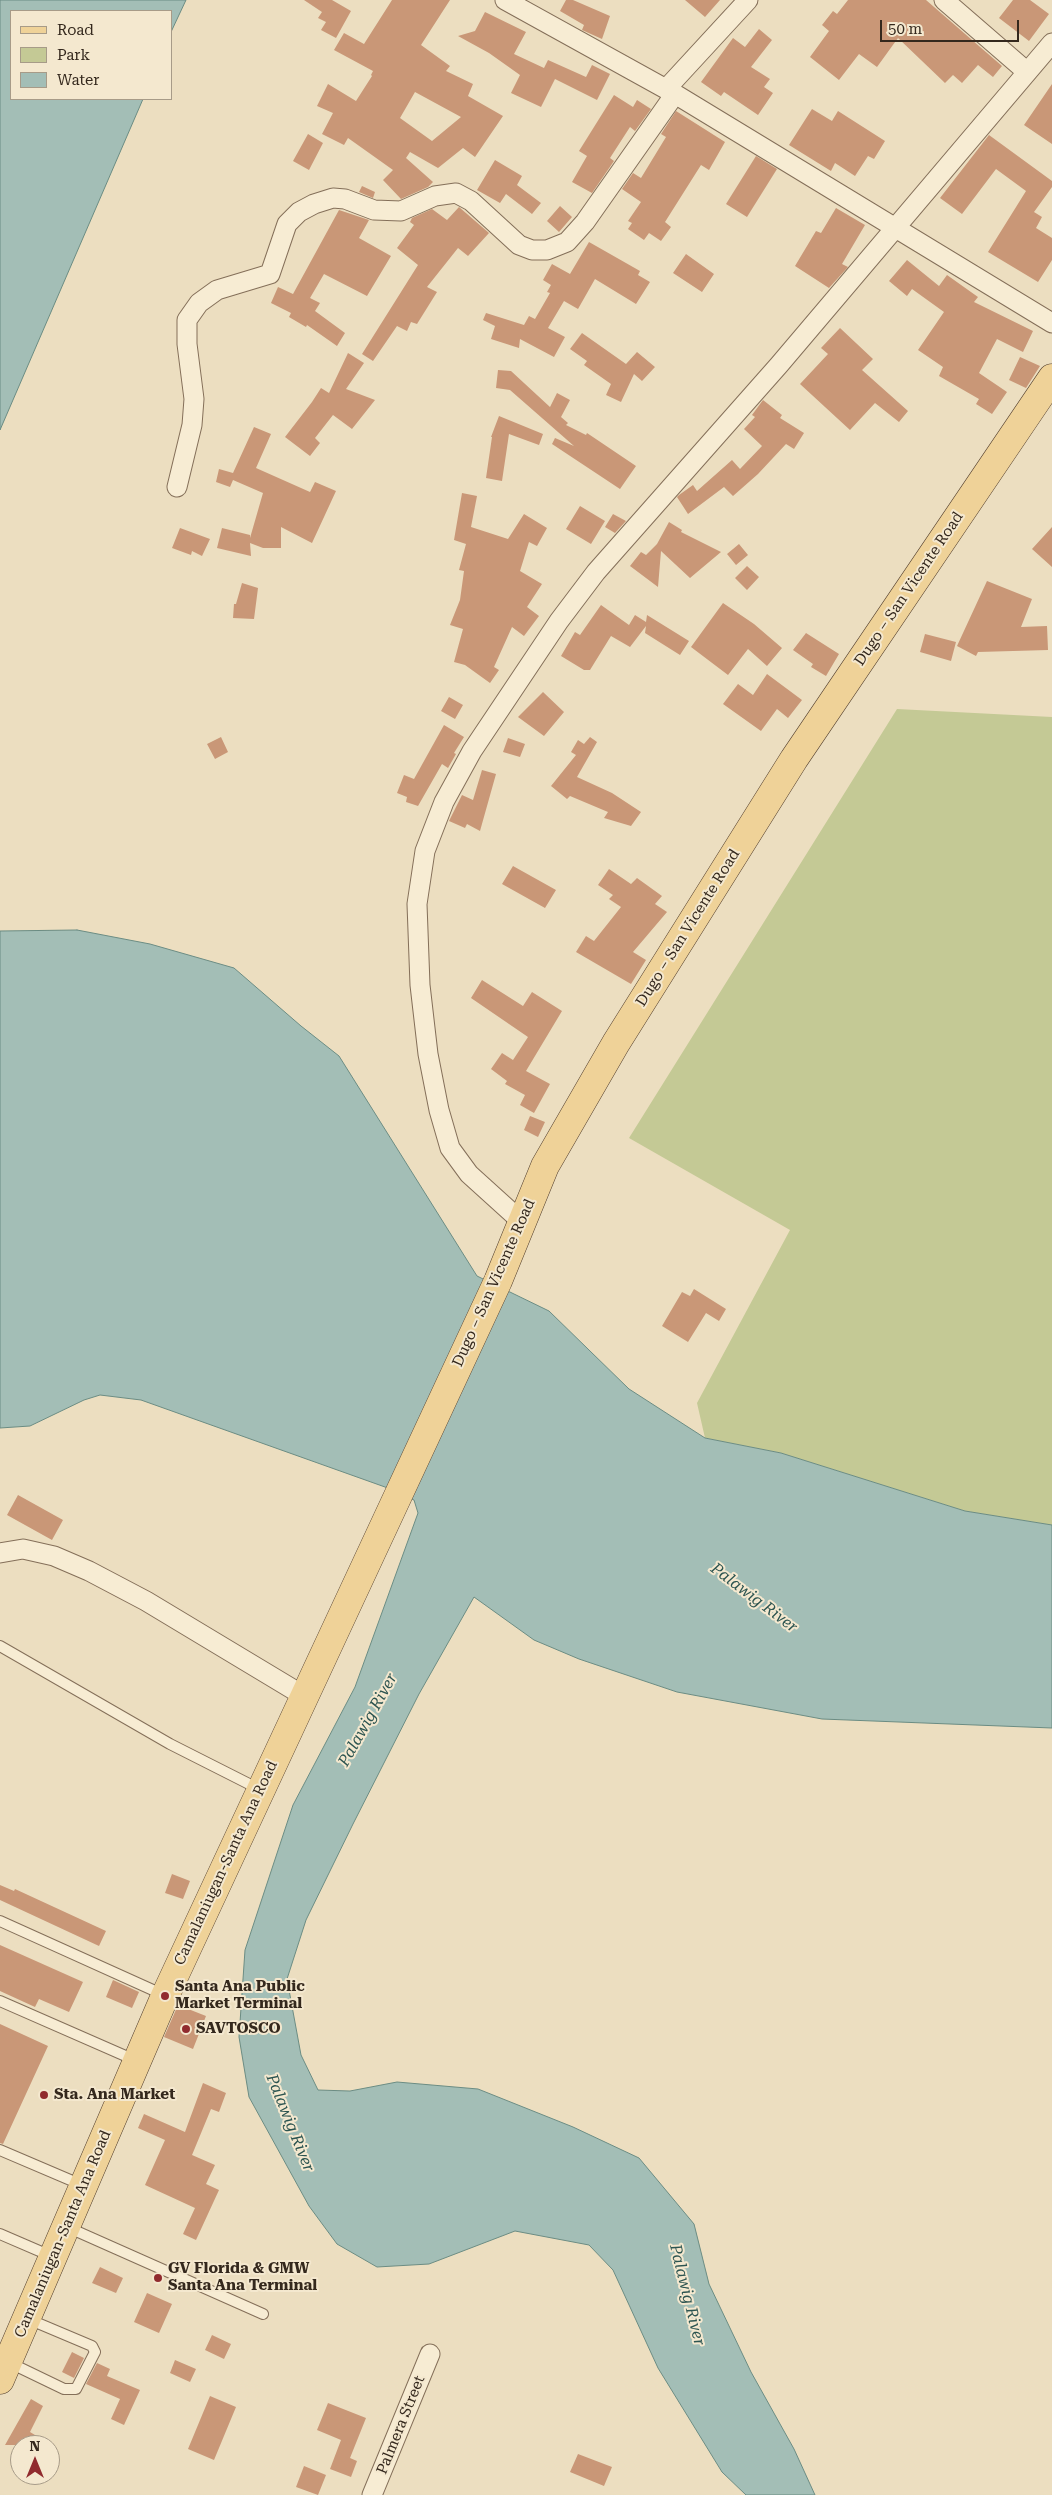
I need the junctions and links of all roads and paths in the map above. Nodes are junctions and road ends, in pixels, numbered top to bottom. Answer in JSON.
{"nodes":[{"id":1,"x":505,"y":0,"type":"edge"},
{"id":2,"x":748,"y":0,"type":"edge"},
{"id":3,"x":944,"y":0,"type":"edge"},
{"id":4,"x":1052,"y":43,"type":"edge"},
{"id":5,"x":1026,"y":71,"type":"junction"},
{"id":6,"x":670,"y":92,"type":"junction"},
{"id":7,"x":896,"y":228,"type":"junction"},
{"id":8,"x":1052,"y":323,"type":"edge"},
{"id":9,"x":1052,"y":378,"type":"edge"},
{"id":10,"x":176,"y":487,"type":"dead end"},
{"id":11,"x":522,"y":1222,"type":"junction"},
{"id":12,"x":387,"y":1515,"type":"joint"},
{"id":13,"x":0,"y":1553,"type":"edge"},
{"id":14,"x":0,"y":1646,"type":"edge"},
{"id":15,"x":304,"y":1696,"type":"junction"},
{"id":16,"x":260,"y":1790,"type":"junction"},
{"id":17,"x":0,"y":1921,"type":"edge"},
{"id":18,"x":164,"y":1996,"type":"junction"},
{"id":19,"x":0,"y":2001,"type":"edge"},
{"id":20,"x":138,"y":2062,"type":"junction"},
{"id":21,"x":0,"y":2150,"type":"edge"},
{"id":22,"x":83,"y":2185,"type":"junction"},
{"id":23,"x":65,"y":2226,"type":"junction"},
{"id":24,"x":0,"y":2234,"type":"edge"},
{"id":25,"x":52,"y":2256,"type":"junction"},
{"id":26,"x":263,"y":2314,"type":"dead end"},
{"id":27,"x":26,"y":2318,"type":"junction"},
{"id":28,"x":430,"y":2354,"type":"dead end"},
{"id":29,"x":4,"y":2371,"type":"edge"},
{"id":30,"x":372,"y":2495,"type":"edge"}],
"edges":[{"from":1,"to":6,"type":"street"},
{"from":2,"to":6,"type":"street"},
{"from":3,"to":5,"type":"street"},
{"from":4,"to":5,"type":"street"},
{"from":5,"to":7,"type":"street"},
{"from":6,"to":7,"type":"street"},
{"from":6,"to":10,"type":"street"},
{"from":7,"to":8,"type":"street"},
{"from":7,"to":11,"type":"street"},
{"from":9,"to":11,"type":"main road","name":"Dugo – San Vicente Road"},
{"from":11,"to":12,"type":"main road","name":"Dugo – San Vicente Road"},
{"from":12,"to":15,"type":"main road","name":"Camalaniugan-Santa Ana Road"},
{"from":13,"to":15,"type":"street"},
{"from":14,"to":16,"type":"lane"},
{"from":15,"to":16,"type":"main road","name":"Camalaniugan-Santa Ana Road"},
{"from":16,"to":18,"type":"main road","name":"Camalaniugan-Santa Ana Road"},
{"from":17,"to":18,"type":"lane"},
{"from":18,"to":20,"type":"main road","name":"Camalaniugan-Santa Ana Road"},
{"from":19,"to":20,"type":"lane"},
{"from":20,"to":22,"type":"main road","name":"Camalaniugan-Santa Ana Road"},
{"from":21,"to":22,"type":"lane"},
{"from":22,"to":23,"type":"main road","name":"Camalaniugan-Santa Ana Road"},
{"from":23,"to":25,"type":"main road","name":"Camalaniugan-Santa Ana Road"},
{"from":23,"to":26,"type":"lane"},
{"from":24,"to":25,"type":"lane"},
{"from":25,"to":27,"type":"main road","name":"Camalaniugan-Santa Ana Road"},
{"from":27,"to":29,"type":"main road","name":"Camalaniugan-Santa Ana Road"},
{"from":27,"to":29,"type":"lane"},
{"from":28,"to":30,"type":"street","name":"Palmera Street"}]}
